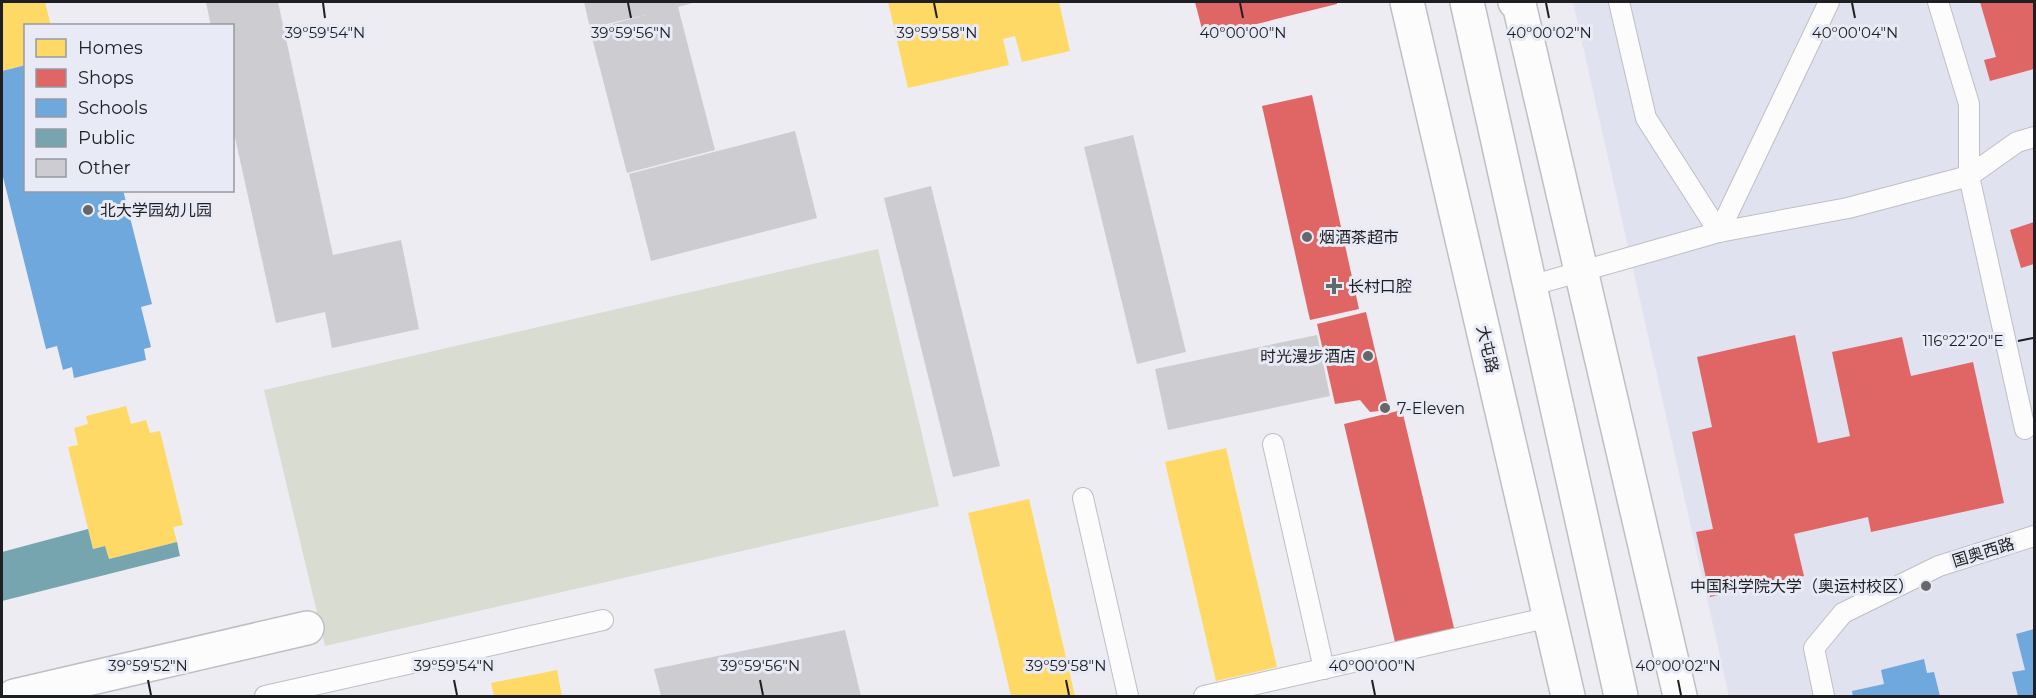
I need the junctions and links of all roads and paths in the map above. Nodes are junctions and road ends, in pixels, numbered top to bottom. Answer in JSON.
{"nodes":[{"id":1,"x":1407,"y":2,"type":"edge"},
{"id":2,"x":1467,"y":2,"type":"edge"},
{"id":3,"x":1515,"y":2,"type":"edge"},
{"id":4,"x":1619,"y":2,"type":"edge"},
{"id":5,"x":1829,"y":2,"type":"edge"},
{"id":6,"x":1938,"y":2,"type":"edge"},
{"id":7,"x":2034,"y":137,"type":"edge"},
{"id":8,"x":1969,"y":176,"type":"junction"},
{"id":9,"x":1719,"y":232,"type":"junction"},
{"id":10,"x":1581,"y":272,"type":"junction"},
{"id":11,"x":1530,"y":285,"type":"junction"},
{"id":12,"x":2025,"y":429,"type":"dead end"},
{"id":13,"x":1272,"y":444,"type":"dead end"},
{"id":14,"x":1083,"y":498,"type":"dead end"},
{"id":15,"x":2034,"y":536,"type":"edge"},
{"id":16,"x":1550,"y":617,"type":"junction"},
{"id":17,"x":603,"y":620,"type":"dead end"},
{"id":18,"x":307,"y":628,"type":"dead end"},
{"id":19,"x":1324,"y":669,"type":"junction"},
{"id":20,"x":14,"y":696,"type":"edge"},
{"id":21,"x":265,"y":696,"type":"edge"},
{"id":22,"x":1128,"y":696,"type":"edge"},
{"id":23,"x":1204,"y":696,"type":"edge"},
{"id":24,"x":1569,"y":696,"type":"edge"},
{"id":25,"x":1621,"y":696,"type":"edge"},
{"id":26,"x":1680,"y":696,"type":"edge"},
{"id":27,"x":1824,"y":696,"type":"edge"}],
"edges":[{"from":1,"to":16,"type":"main road","name":"大屯路"},
{"from":2,"to":11,"type":"main road"},
{"from":3,"to":10,"type":"main road"},
{"from":4,"to":9,"type":"lane"},
{"from":5,"to":9,"type":"lane"},
{"from":6,"to":8,"type":"lane"},
{"from":7,"to":8,"type":"lane"},
{"from":8,"to":9,"type":"lane"},
{"from":8,"to":12,"type":"lane"},
{"from":9,"to":10,"type":"lane"},
{"from":10,"to":11,"type":"lane"},
{"from":10,"to":26,"type":"main road"},
{"from":11,"to":25,"type":"main road"},
{"from":13,"to":19,"type":"lane"},
{"from":14,"to":22,"type":"lane"},
{"from":15,"to":27,"type":"lane","name":"国奥西路"},
{"from":16,"to":19,"type":"lane"},
{"from":16,"to":24,"type":"main road","name":"大屯路"},
{"from":17,"to":21,"type":"lane"},
{"from":18,"to":20,"type":"main road"},
{"from":19,"to":23,"type":"lane"}]}
